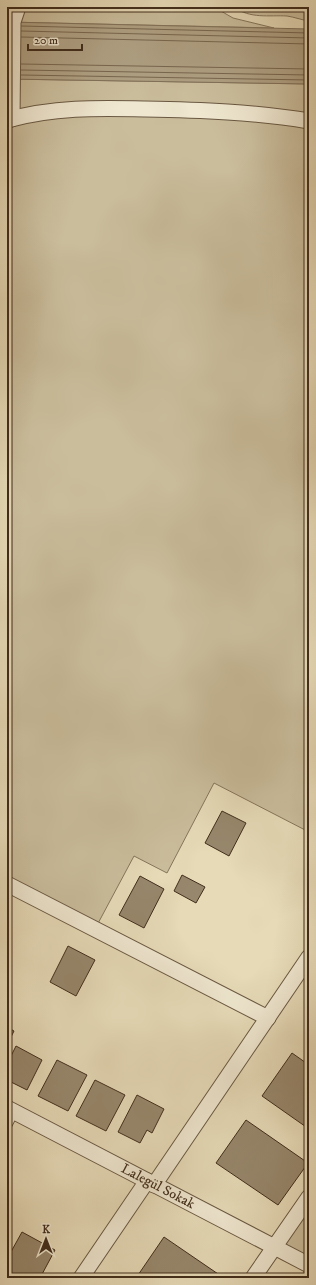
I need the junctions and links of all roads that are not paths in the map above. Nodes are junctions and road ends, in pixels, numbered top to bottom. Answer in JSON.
{"nodes":[{"id":1,"x":18,"y":7,"type":"edge"},
{"id":2,"x":11,"y":25,"type":"edge"},
{"id":3,"x":10,"y":76,"type":"edge"},
{"id":4,"x":9,"y":120,"type":"edge"},
{"id":5,"x":309,"y":121,"type":"edge"},
{"id":6,"x":7,"y":884,"type":"edge"},
{"id":7,"x":309,"y":957,"type":"edge"},
{"id":8,"x":268,"y":1018,"type":"junction"},
{"id":9,"x":11,"y":1110,"type":"edge"},
{"id":10,"x":7,"y":1127,"type":"edge"},
{"id":11,"x":150,"y":1183,"type":"junction"},
{"id":12,"x":309,"y":1197,"type":"edge"},
{"id":13,"x":274,"y":1248,"type":"junction"},
{"id":14,"x":309,"y":1265,"type":"edge"},
{"id":15,"x":80,"y":1278,"type":"edge"},
{"id":16,"x":253,"y":1278,"type":"edge"}],
"edges":[{"from":1,"to":2,"type":"street"},
{"from":2,"to":3,"type":"street"},
{"from":3,"to":4,"type":"street"},
{"from":4,"to":5,"type":"street"},
{"from":6,"to":8,"type":"street"},
{"from":7,"to":8,"type":"street"},
{"from":8,"to":11,"type":"street"},
{"from":9,"to":10,"type":"lane"},
{"from":9,"to":11,"type":"street","name":"Lalegül Sokak"},
{"from":11,"to":13,"type":"street","name":"Lalegül Sokak"},
{"from":11,"to":15,"type":"street"},
{"from":12,"to":13,"type":"street"},
{"from":13,"to":14,"type":"street","name":"Lalegül Sokak"},
{"from":13,"to":16,"type":"street"}]}
